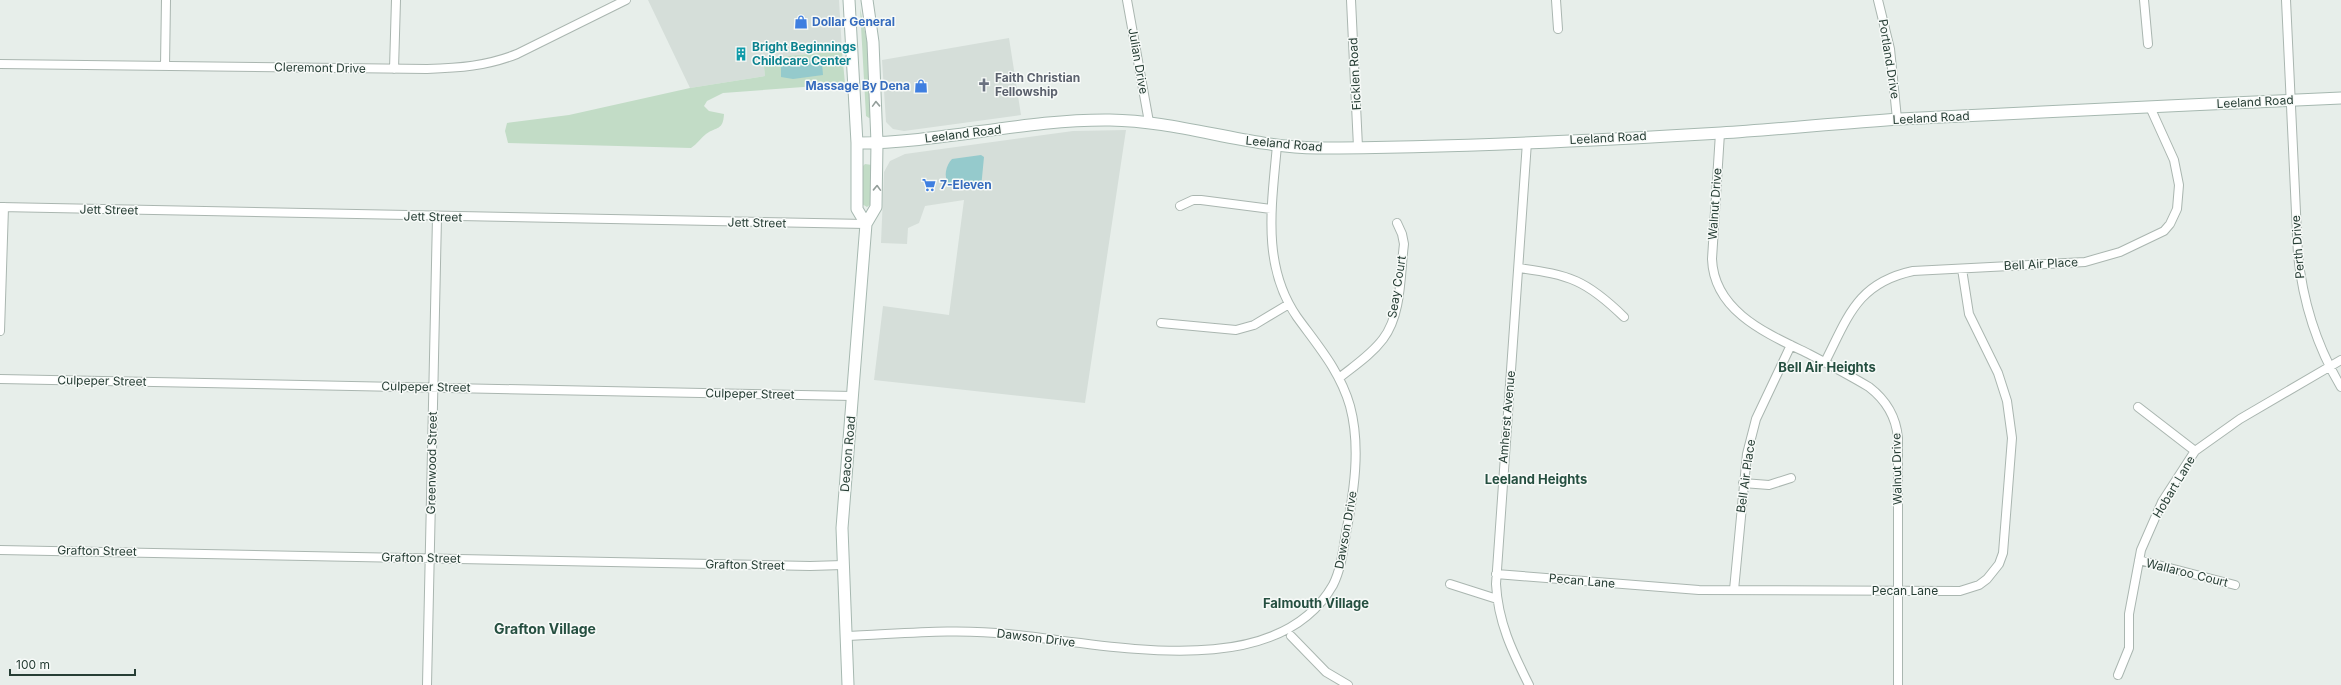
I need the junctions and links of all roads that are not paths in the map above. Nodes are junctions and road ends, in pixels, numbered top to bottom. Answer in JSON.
{"nodes":[{"id":1,"x":166,"y":0,"type":"edge"},
{"id":2,"x":396,"y":0,"type":"edge"},
{"id":3,"x":626,"y":0,"type":"edge"},
{"id":4,"x":849,"y":0,"type":"edge"},
{"id":5,"x":867,"y":0,"type":"edge"},
{"id":6,"x":1128,"y":0,"type":"edge"},
{"id":7,"x":1351,"y":0,"type":"edge"},
{"id":8,"x":1556,"y":0,"type":"edge"},
{"id":9,"x":2144,"y":0,"type":"edge"},
{"id":10,"x":2286,"y":0,"type":"edge"},
{"id":11,"x":1881,"y":1,"type":"edge"},
{"id":12,"x":1558,"y":29,"type":"dead end"},
{"id":13,"x":2148,"y":44,"type":"dead end"},
{"id":14,"x":0,"y":64,"type":"edge"},
{"id":15,"x":165,"y":66,"type":"junction"},
{"id":16,"x":394,"y":69,"type":"junction"},
{"id":17,"x":2341,"y":98,"type":"edge"},
{"id":18,"x":2290,"y":100,"type":"junction"},
{"id":19,"x":2150,"y":107,"type":"junction"},
{"id":20,"x":1897,"y":119,"type":"junction"},
{"id":21,"x":1149,"y":122,"type":"junction"},
{"id":22,"x":1720,"y":133,"type":"junction"},
{"id":23,"x":1527,"y":142,"type":"junction"},
{"id":24,"x":857,"y":143,"type":"junction"},
{"id":25,"x":877,"y":143,"type":"junction"},
{"id":26,"x":1277,"y":145,"type":"junction"},
{"id":27,"x":1358,"y":147,"type":"junction"},
{"id":28,"x":1180,"y":206,"type":"dead end"},
{"id":29,"x":2,"y":207,"type":"edge"},
{"id":30,"x":1271,"y":209,"type":"junction"},
{"id":31,"x":437,"y":217,"type":"junction"},
{"id":32,"x":1397,"y":223,"type":"dead end"},
{"id":33,"x":866,"y":224,"type":"junction"},
{"id":34,"x":1519,"y":268,"type":"junction"},
{"id":35,"x":1962,"y":269,"type":"junction"},
{"id":36,"x":1289,"y":304,"type":"junction"},
{"id":37,"x":1624,"y":317,"type":"dead end"},
{"id":38,"x":1162,"y":323,"type":"dead end"},
{"id":39,"x":0,"y":331,"type":"edge"},
{"id":40,"x":1791,"y":345,"type":"junction"},
{"id":41,"x":2341,"y":360,"type":"edge"},
{"id":42,"x":1825,"y":362,"type":"junction"},
{"id":43,"x":2329,"y":367,"type":"junction"},
{"id":44,"x":1339,"y":378,"type":"junction"},
{"id":45,"x":0,"y":379,"type":"edge"},
{"id":46,"x":433,"y":387,"type":"junction"},
{"id":47,"x":2341,"y":387,"type":"edge"},
{"id":48,"x":853,"y":396,"type":"junction"},
{"id":49,"x":2138,"y":407,"type":"dead end"},
{"id":50,"x":2195,"y":451,"type":"junction"},
{"id":51,"x":1791,"y":478,"type":"dead end"},
{"id":52,"x":1743,"y":483,"type":"junction"},
{"id":53,"x":0,"y":550,"type":"edge"},
{"id":54,"x":430,"y":558,"type":"junction"},
{"id":55,"x":2139,"y":560,"type":"junction"},
{"id":56,"x":843,"y":565,"type":"junction"},
{"id":57,"x":1496,"y":574,"type":"junction"},
{"id":58,"x":1450,"y":584,"type":"dead end"},
{"id":59,"x":2235,"y":585,"type":"dead end"},
{"id":60,"x":1734,"y":590,"type":"junction"},
{"id":61,"x":1898,"y":592,"type":"junction"},
{"id":62,"x":1497,"y":599,"type":"junction"},
{"id":63,"x":845,"y":636,"type":"junction"},
{"id":64,"x":1208,"y":658,"type":"dead end"},
{"id":65,"x":2118,"y":675,"type":"dead end"},
{"id":66,"x":427,"y":685,"type":"edge"},
{"id":67,"x":848,"y":685,"type":"edge"},
{"id":68,"x":1348,"y":685,"type":"edge"},
{"id":69,"x":1530,"y":685,"type":"edge"},
{"id":70,"x":1898,"y":685,"type":"edge"}],
"edges":[{"from":1,"to":15,"type":"street"},
{"from":2,"to":16,"type":"street"},
{"from":3,"to":16,"type":"street","name":"Cleremont Drive"},
{"from":4,"to":24,"type":"main road"},
{"from":25,"to":5,"type":"main road","name":"Deacon Road","one_way":true},
{"from":6,"to":21,"type":"street","name":"Julian Drive"},
{"from":7,"to":27,"type":"street","name":"Ficklen Road"},
{"from":8,"to":12,"type":"street"},
{"from":9,"to":13,"type":"street"},
{"from":10,"to":18,"type":"street","name":"Perth Drive"},
{"from":11,"to":20,"type":"street","name":"Portland Drive"},
{"from":14,"to":15,"type":"street","name":"Cleremont Drive"},
{"from":15,"to":16,"type":"street","name":"Cleremont Drive"},
{"from":17,"to":18,"type":"main road","name":"Leeland Road"},
{"from":18,"to":19,"type":"main road","name":"Leeland Road"},
{"from":18,"to":43,"type":"street","name":"Perth Drive"},
{"from":19,"to":20,"type":"main road","name":"Leeland Road"},
{"from":19,"to":35,"type":"street","name":"Bell Air Place"},
{"from":20,"to":22,"type":"main road","name":"Leeland Road"},
{"from":21,"to":25,"type":"main road","name":"Leeland Road"},
{"from":21,"to":26,"type":"main road","name":"Leeland Road"},
{"from":22,"to":23,"type":"main road","name":"Leeland Road"},
{"from":22,"to":40,"type":"street","name":"Walnut Drive"},
{"from":23,"to":27,"type":"main road","name":"Leeland Road"},
{"from":23,"to":34,"type":"street","name":"Amherst Avenue"},
{"from":24,"to":25,"type":"main road"},
{"from":24,"to":33,"type":"main road"},
{"from":33,"to":25,"type":"main road","name":"Deacon Road","one_way":true},
{"from":26,"to":27,"type":"main road","name":"Leeland Road"},
{"from":26,"to":30,"type":"street","name":"Dawson Drive"},
{"from":28,"to":30,"type":"street"},
{"from":29,"to":31,"type":"street","name":"Jett Street"},
{"from":29,"to":39,"type":"street"},
{"from":30,"to":36,"type":"street","name":"Dawson Drive"},
{"from":31,"to":33,"type":"street","name":"Jett Street"},
{"from":31,"to":46,"type":"street","name":"Greenwood Street"},
{"from":32,"to":44,"type":"street","name":"Seay Court"},
{"from":33,"to":48,"type":"main road","name":"Deacon Road"},
{"from":34,"to":37,"type":"street"},
{"from":34,"to":57,"type":"street","name":"Amherst Avenue"},
{"from":35,"to":42,"type":"street","name":"Bell Air Place"},
{"from":35,"to":61,"type":"street","name":"Pecan Lane"},
{"from":36,"to":38,"type":"street"},
{"from":36,"to":44,"type":"street","name":"Dawson Drive"},
{"from":40,"to":42,"type":"street","name":"Walnut Drive"},
{"from":40,"to":52,"type":"street","name":"Bell Air Place"},
{"from":41,"to":43,"type":"street","name":"Hobart Lane"},
{"from":42,"to":61,"type":"street","name":"Walnut Drive"},
{"from":43,"to":47,"type":"street","name":"Perth Drive"},
{"from":43,"to":50,"type":"street","name":"Hobart Lane"},
{"from":44,"to":68,"type":"street","name":"Dawson Drive"},
{"from":45,"to":46,"type":"street","name":"Culpeper Street"},
{"from":46,"to":48,"type":"street","name":"Culpeper Street"},
{"from":46,"to":54,"type":"street","name":"Greenwood Street"},
{"from":48,"to":56,"type":"main road","name":"Deacon Road"},
{"from":49,"to":50,"type":"street"},
{"from":50,"to":55,"type":"street","name":"Hobart Lane"},
{"from":51,"to":52,"type":"street"},
{"from":52,"to":60,"type":"street","name":"Bell Air Place"},
{"from":53,"to":54,"type":"street","name":"Grafton Street"},
{"from":54,"to":56,"type":"street","name":"Grafton Street"},
{"from":54,"to":66,"type":"street","name":"Greenwood Street"},
{"from":55,"to":59,"type":"street","name":"Wallaroo Court"},
{"from":55,"to":65,"type":"street","name":"Hobart Lane"},
{"from":56,"to":63,"type":"main road","name":"Deacon Road"},
{"from":57,"to":60,"type":"street","name":"Pecan Lane"},
{"from":57,"to":62,"type":"street","name":"Amherst Avenue"},
{"from":58,"to":62,"type":"street"},
{"from":60,"to":61,"type":"street","name":"Pecan Lane"},
{"from":61,"to":70,"type":"street","name":"Walnut Drive"},
{"from":62,"to":69,"type":"street","name":"Amherst Avenue"},
{"from":63,"to":64,"type":"street","name":"Dawson Drive"},
{"from":63,"to":67,"type":"main road","name":"Deacon Road"}]}
